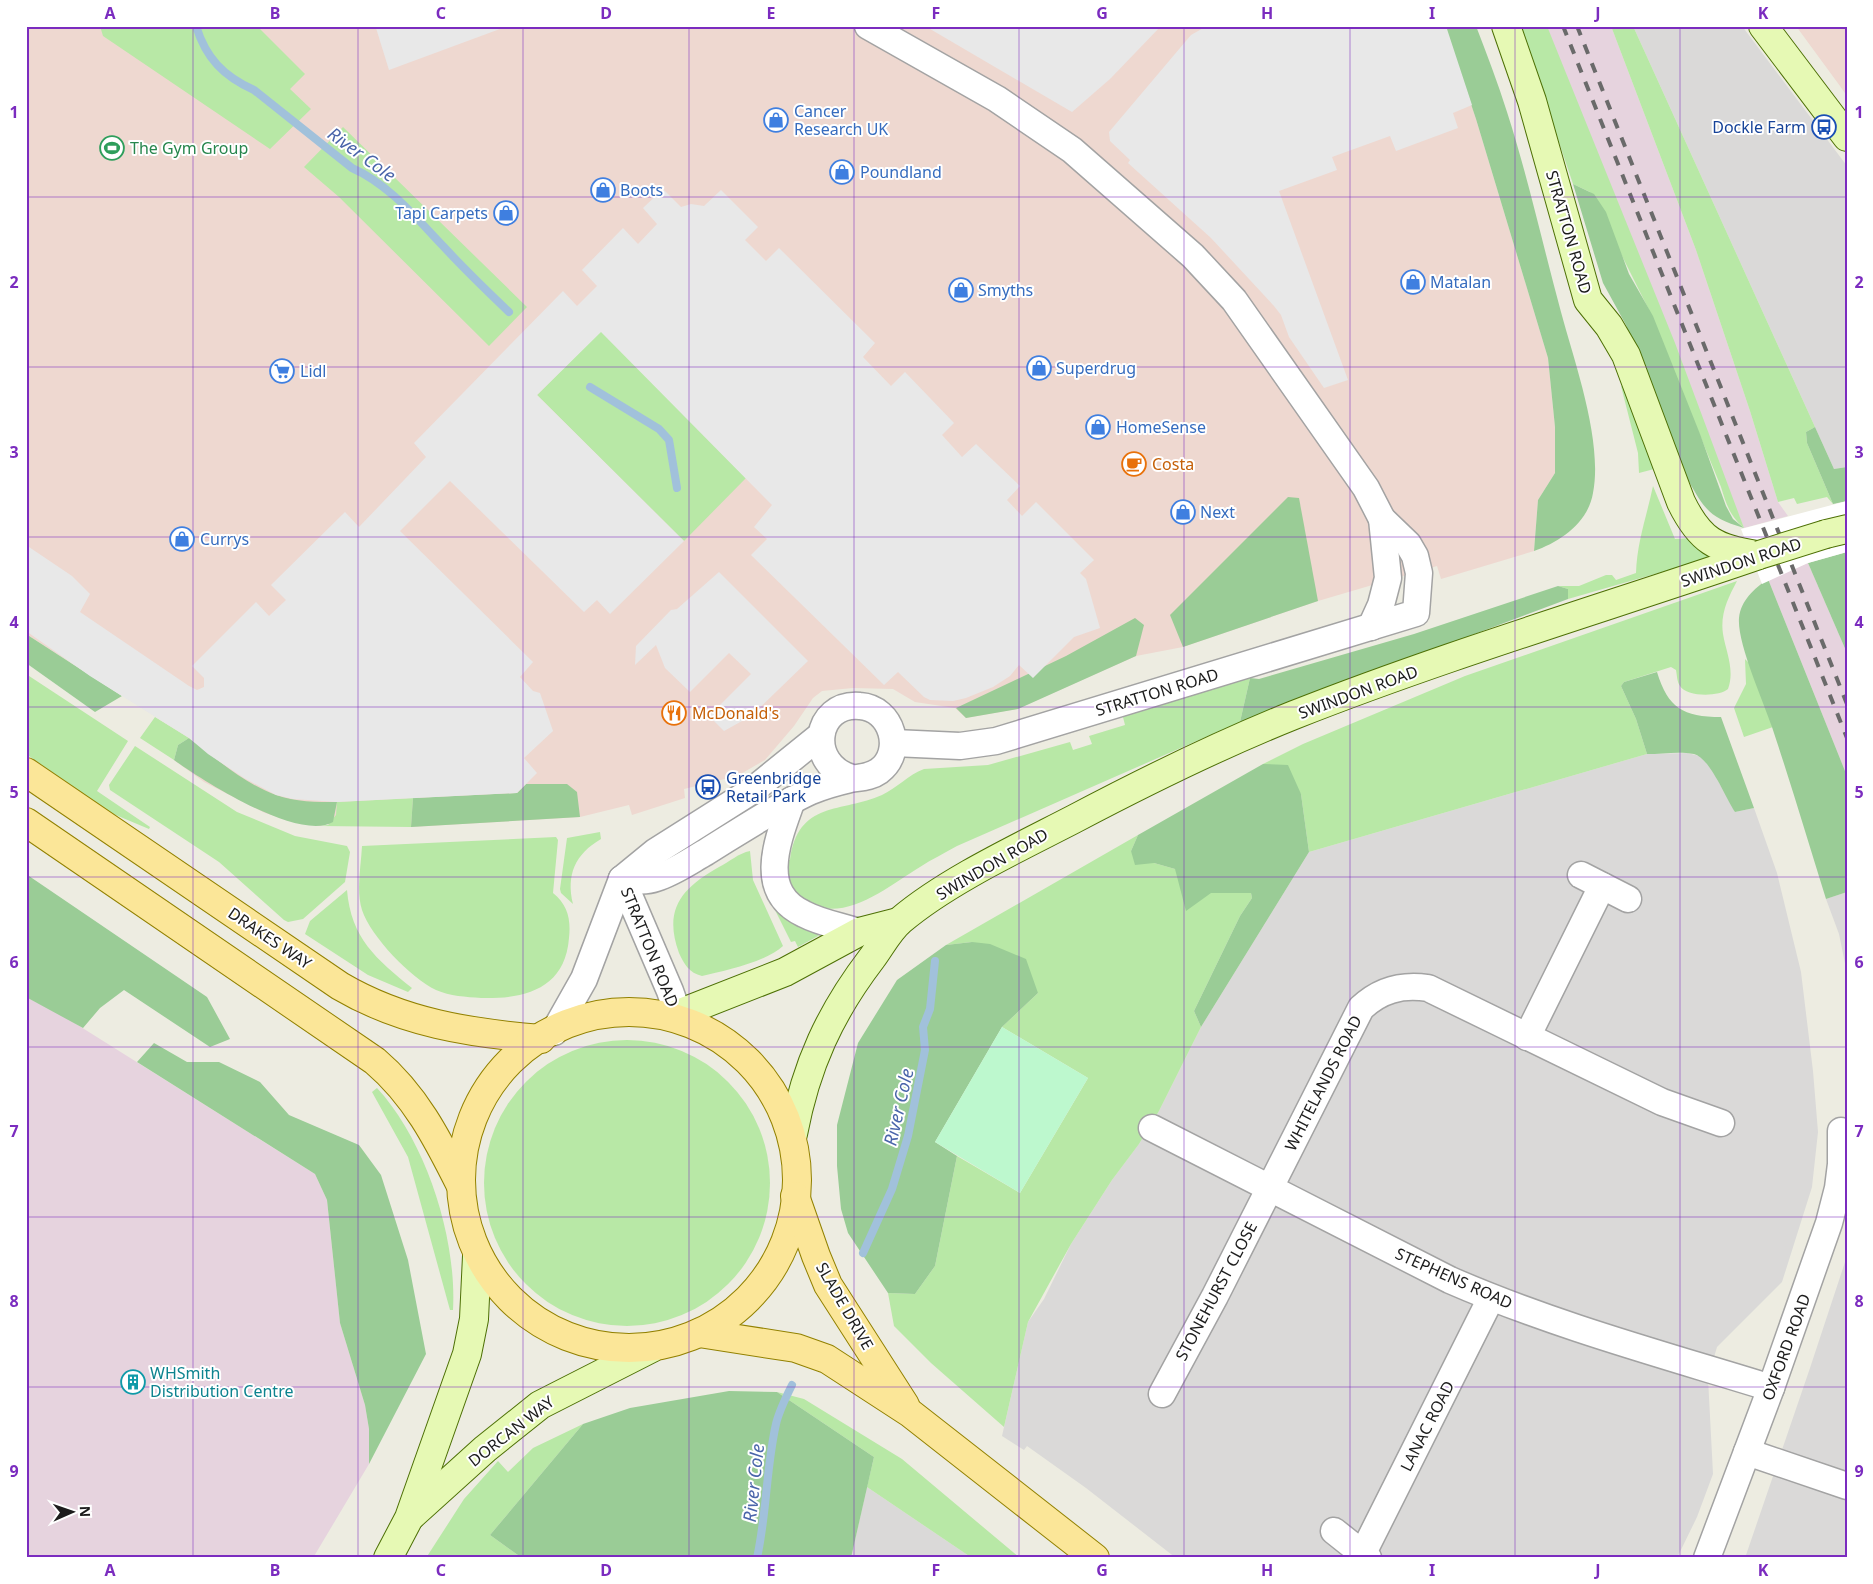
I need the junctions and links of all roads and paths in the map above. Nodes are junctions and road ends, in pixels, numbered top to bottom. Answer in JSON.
{"nodes":[{"id":1,"x":868,"y":26,"type":"edge"},
{"id":2,"x":1506,"y":26,"type":"edge"},
{"id":3,"x":1763,"y":26,"type":"edge"},
{"id":4,"x":1847,"y":137,"type":"edge"},
{"id":5,"x":1382,"y":519,"type":"junction"},
{"id":6,"x":1837,"y":531,"type":"edge"},
{"id":7,"x":1759,"y":555,"type":"junction"},
{"id":8,"x":1371,"y":627,"type":"junction"},
{"id":9,"x":821,"y":735,"type":"junction"},
{"id":10,"x":894,"y":743,"type":"junction"},
{"id":11,"x":26,"y":772,"type":"edge"},
{"id":12,"x":852,"y":778,"type":"junction"},
{"id":13,"x":792,"y":800,"type":"junction"},
{"id":14,"x":26,"y":822,"type":"edge"},
{"id":15,"x":622,"y":879,"type":"junction"},
{"id":16,"x":1628,"y":899,"type":"dead end"},
{"id":17,"x":898,"y":922,"type":"junction"},
{"id":18,"x":859,"y":932,"type":"junction"},
{"id":19,"x":678,"y":1014,"type":"junction"},
{"id":20,"x":548,"y":1035,"type":"junction"},
{"id":21,"x":1527,"y":1037,"type":"junction"},
{"id":22,"x":1722,"y":1123,"type":"dead end"},
{"id":23,"x":1152,"y":1128,"type":"dead end"},
{"id":24,"x":1841,"y":1131,"type":"dead end"},
{"id":25,"x":793,"y":1134,"type":"junction"},
{"id":26,"x":460,"y":1184,"type":"junction"},
{"id":27,"x":1270,"y":1188,"type":"junction"},
{"id":28,"x":794,"y":1192,"type":"junction"},
{"id":29,"x":477,"y":1256,"type":"junction"},
{"id":30,"x":1491,"y":1298,"type":"junction"},
{"id":31,"x":699,"y":1333,"type":"junction"},
{"id":32,"x":652,"y":1348,"type":"junction"},
{"id":33,"x":1772,"y":1388,"type":"junction"},
{"id":34,"x":1162,"y":1394,"type":"dead end"},
{"id":35,"x":910,"y":1413,"type":"junction"},
{"id":36,"x":1746,"y":1452,"type":"junction"},
{"id":37,"x":1847,"y":1486,"type":"edge"},
{"id":38,"x":409,"y":1518,"type":"junction"},
{"id":39,"x":1334,"y":1531,"type":"dead end"},
{"id":40,"x":1365,"y":1556,"type":"edge"},
{"id":41,"x":388,"y":1558,"type":"edge"},
{"id":42,"x":1095,"y":1558,"type":"edge"},
{"id":43,"x":1707,"y":1558,"type":"edge"}],
"edges":[{"from":1,"to":5,"type":"street"},
{"from":2,"to":7,"type":"main road","name":"STRATTON ROAD"},
{"from":3,"to":4,"type":"main road"},
{"from":5,"to":8,"type":"street"},
{"from":5,"to":8,"type":"street","name":"STRATTON ROAD"},
{"from":6,"to":7,"type":"main road","name":"SWINDON ROAD","bridge":true},
{"from":7,"to":17,"type":"main road","name":"SWINDON ROAD"},
{"from":8,"to":10,"type":"street","name":"STRATTON ROAD"},
{"from":9,"to":10,"type":"street","name":"STRATTON ROAD"},
{"from":9,"to":12,"type":"street"},
{"from":9,"to":15,"type":"street","name":"STRATTON ROAD"},
{"from":10,"to":12,"type":"street","name":"STRATTON ROAD"},
{"from":11,"to":20,"type":"main road","name":"DRAKES WAY"},
{"from":12,"to":13,"type":"street","name":"STRATTON ROAD"},
{"from":13,"to":15,"type":"street","name":"STRATTON ROAD"},
{"from":13,"to":18,"type":"street"},
{"from":14,"to":26,"type":"main road"},
{"from":15,"to":19,"type":"street","name":"STRATTON ROAD"},
{"from":15,"to":20,"type":"street","name":"STRATTON ROAD"},
{"from":16,"to":21,"type":"street"},
{"from":17,"to":18,"type":"main road","name":"SWINDON ROAD"},
{"from":17,"to":25,"type":"main road","name":"SWINDON ROAD"},
{"from":18,"to":19,"type":"main road","name":"SWINDON ROAD"},
{"from":19,"to":20,"type":"main road"},
{"from":19,"to":25,"type":"main road"},
{"from":20,"to":26,"type":"main road"},
{"from":21,"to":22,"type":"street","name":"WHITELANDS ROAD"},
{"from":21,"to":27,"type":"street","name":"WHITELANDS ROAD"},
{"from":23,"to":27,"type":"street","name":"STEPHENS ROAD"},
{"from":24,"to":33,"type":"street","name":"OXFORD ROAD"},
{"from":25,"to":28,"type":"main road"},
{"from":26,"to":29,"type":"main road"},
{"from":27,"to":30,"type":"street","name":"STEPHENS ROAD"},
{"from":27,"to":34,"type":"street","name":"STONEHURST CLOSE"},
{"from":28,"to":31,"type":"main road"},
{"from":28,"to":35,"type":"main road","name":"SLADE DRIVE"},
{"from":29,"to":32,"type":"main road"},
{"from":29,"to":38,"type":"main road","name":"DORCAN WAY"},
{"from":30,"to":33,"type":"street","name":"STEPHENS ROAD"},
{"from":30,"to":40,"type":"street","name":"LANAC ROAD"},
{"from":31,"to":32,"type":"main road"},
{"from":31,"to":35,"type":"main road","name":"SLADE DRIVE"},
{"from":32,"to":38,"type":"main road","name":"DORCAN WAY"},
{"from":33,"to":36,"type":"street","name":"OXFORD ROAD"},
{"from":35,"to":42,"type":"main road","name":"SLADE DRIVE"},
{"from":36,"to":37,"type":"street"},
{"from":36,"to":43,"type":"street","name":"OXFORD ROAD"},
{"from":38,"to":41,"type":"main road","name":"DORCAN WAY"},
{"from":39,"to":40,"type":"street","name":"LANAC ROAD"}]}
